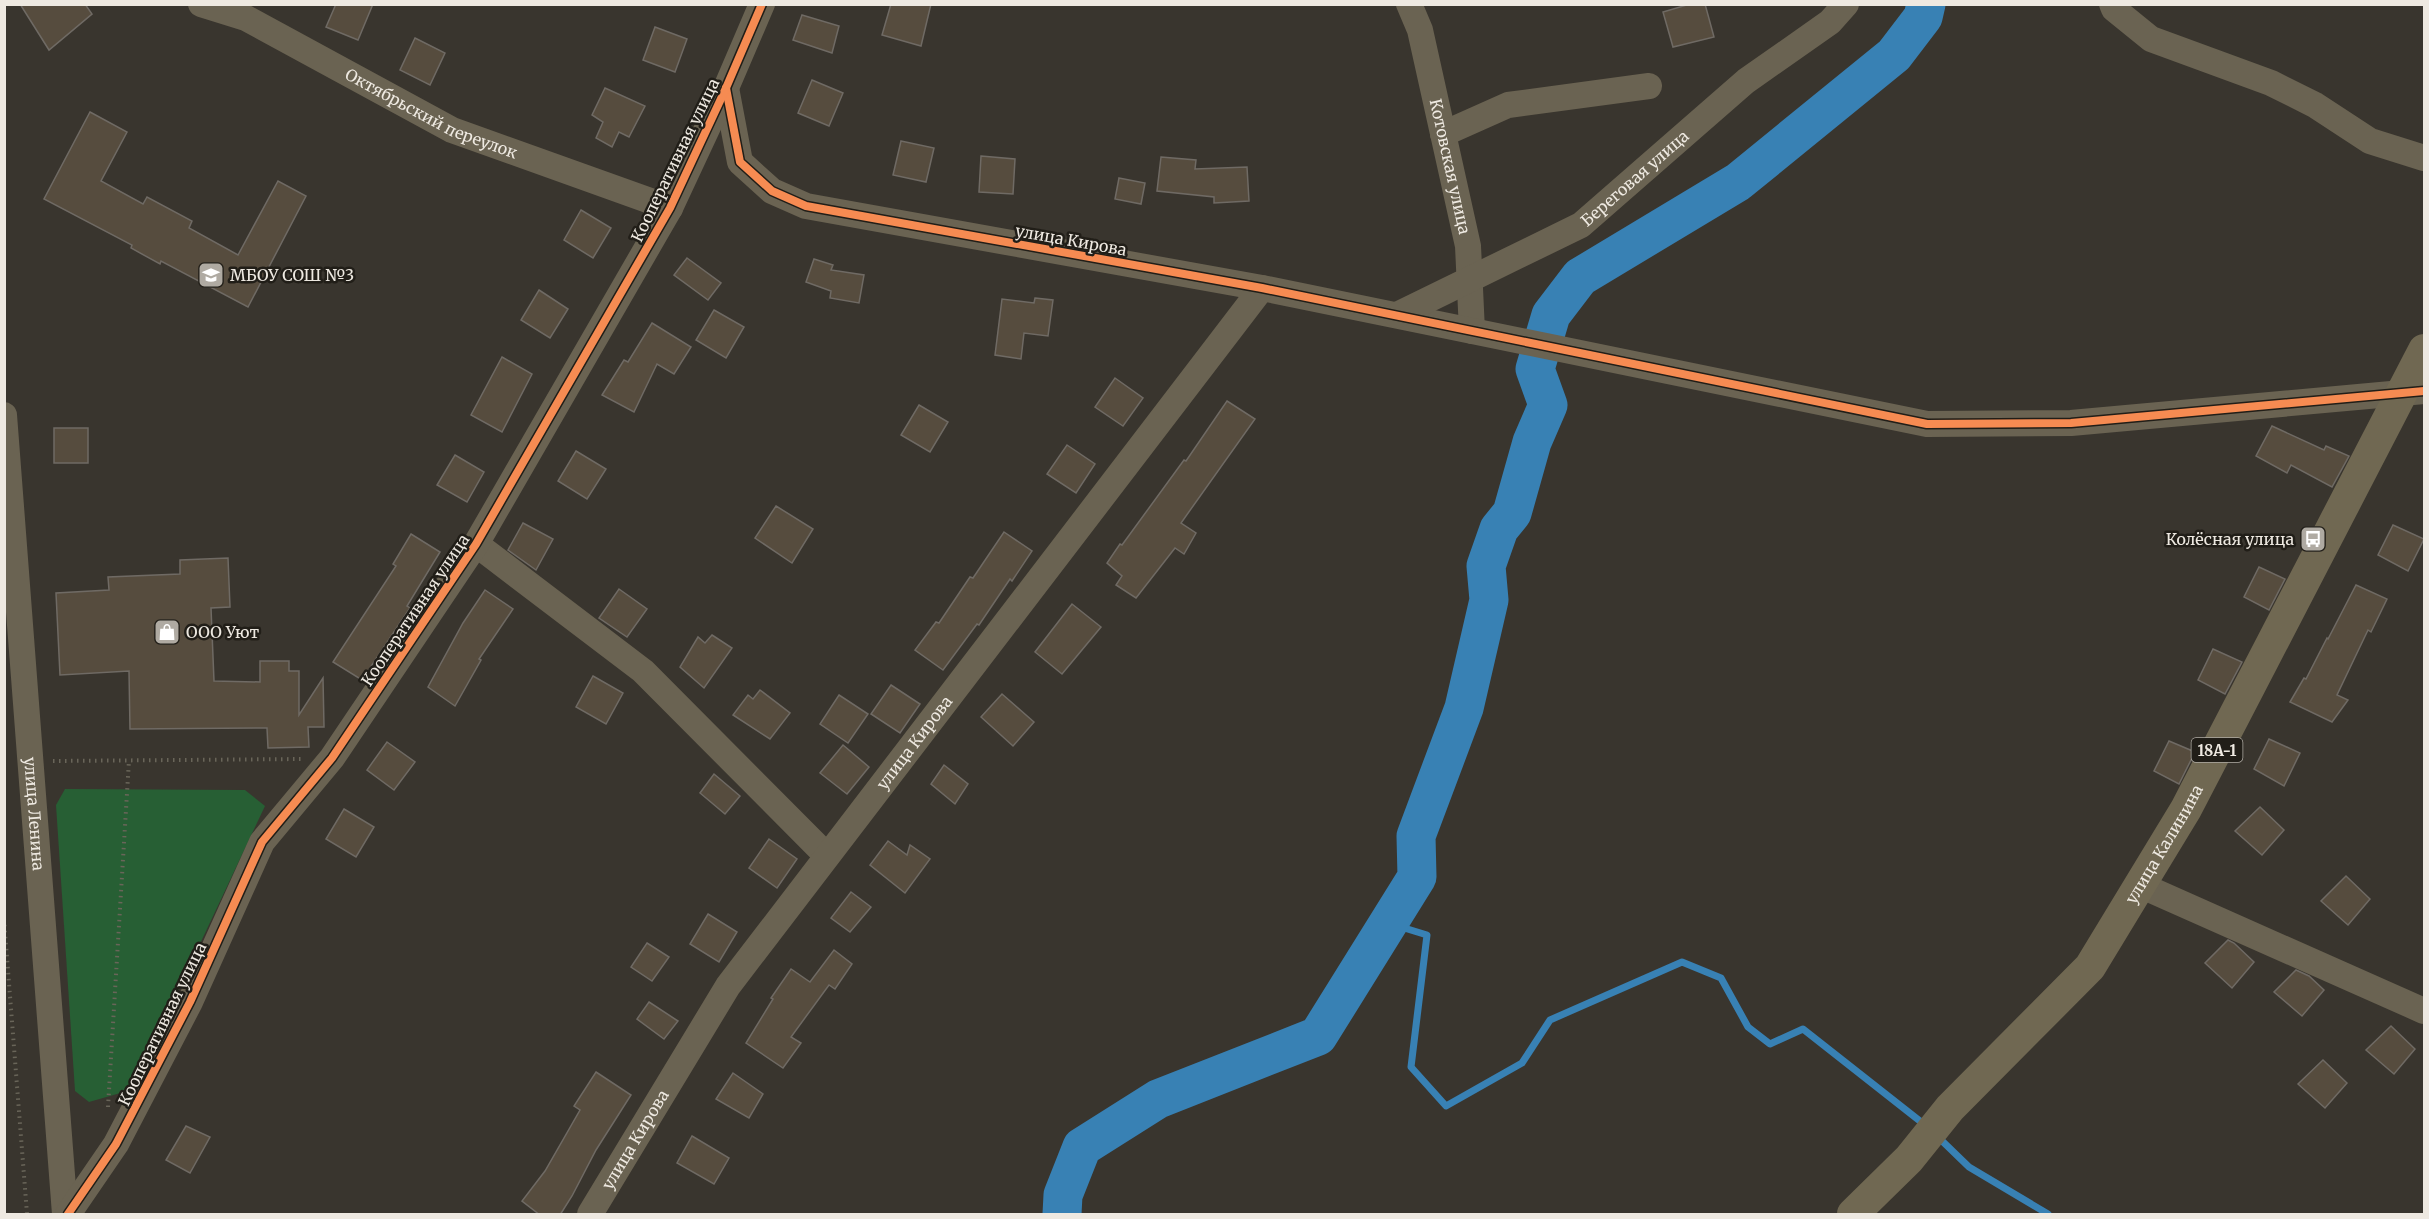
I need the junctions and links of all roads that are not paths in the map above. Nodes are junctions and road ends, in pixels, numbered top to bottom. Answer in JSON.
{"nodes":[{"id":1,"x":762,"y":4,"type":"edge"},
{"id":2,"x":1409,"y":4,"type":"edge"},
{"id":3,"x":1846,"y":4,"type":"edge"},
{"id":4,"x":2112,"y":4,"type":"edge"},
{"id":5,"x":204,"y":5,"type":"edge"},
{"id":6,"x":1649,"y":86,"type":"dead end"},
{"id":7,"x":726,"y":88,"type":"junction"},
{"id":8,"x":1443,"y":134,"type":"junction"},
{"id":9,"x":2424,"y":158,"type":"edge"},
{"id":10,"x":670,"y":208,"type":"junction"},
{"id":11,"x":1470,"y":278,"type":"junction"},
{"id":12,"x":1262,"y":288,"type":"junction"},
{"id":13,"x":1397,"y":315,"type":"junction"},
{"id":14,"x":1478,"y":332,"type":"junction"},
{"id":15,"x":2424,"y":350,"type":"edge"},
{"id":16,"x":2414,"y":392,"type":"edge"},
{"id":17,"x":4,"y":415,"type":"edge"},
{"id":18,"x":476,"y":543,"type":"junction"},
{"id":19,"x":827,"y":856,"type":"junction"},
{"id":20,"x":2140,"y":885,"type":"junction"},
{"id":21,"x":2424,"y":1011,"type":"edge"},
{"id":22,"x":67,"y":1215,"type":"edge"},
{"id":23,"x":590,"y":1215,"type":"edge"},
{"id":24,"x":1853,"y":1215,"type":"edge"}],
"edges":[{"from":1,"to":7,"type":"street","name":"Кооперативная улица"},
{"from":2,"to":8,"type":"street","name":"Котовская улица"},
{"from":3,"to":11,"type":"street","name":"Береговая улица"},
{"from":4,"to":9,"type":"street"},
{"from":5,"to":10,"type":"street","name":"Октябрьский переулок"},
{"from":6,"to":8,"type":"street"},
{"from":7,"to":10,"type":"street","name":"Кооперативная улица"},
{"from":7,"to":12,"type":"street","name":"улица Кирова"},
{"from":8,"to":11,"type":"street","name":"Котовская улица"},
{"from":10,"to":18,"type":"street","name":"Кооперативная улица"},
{"from":11,"to":13,"type":"street","name":"Береговая улица"},
{"from":11,"to":14,"type":"street","name":"Котовская улица"},
{"from":12,"to":13,"type":"street","name":"улица Кирова"},
{"from":12,"to":19,"type":"street","name":"улица Кирова"},
{"from":13,"to":14,"type":"street","name":"улица Кирова"},
{"from":14,"to":16,"type":"street","name":"улица Кирова"},
{"from":15,"to":16,"type":"main road","name":"улица Калинина","number":"18А-1"},
{"from":16,"to":20,"type":"main road","name":"улица Калинина","number":"18А-1"},
{"from":17,"to":22,"type":"street","name":"улица Ленина"},
{"from":18,"to":19,"type":"street"},
{"from":18,"to":22,"type":"street","name":"Кооперативная улица"},
{"from":19,"to":23,"type":"street","name":"улица Кирова"},
{"from":20,"to":21,"type":"street"},
{"from":20,"to":24,"type":"main road","name":"улица Калинина","number":"18А-1"}]}
